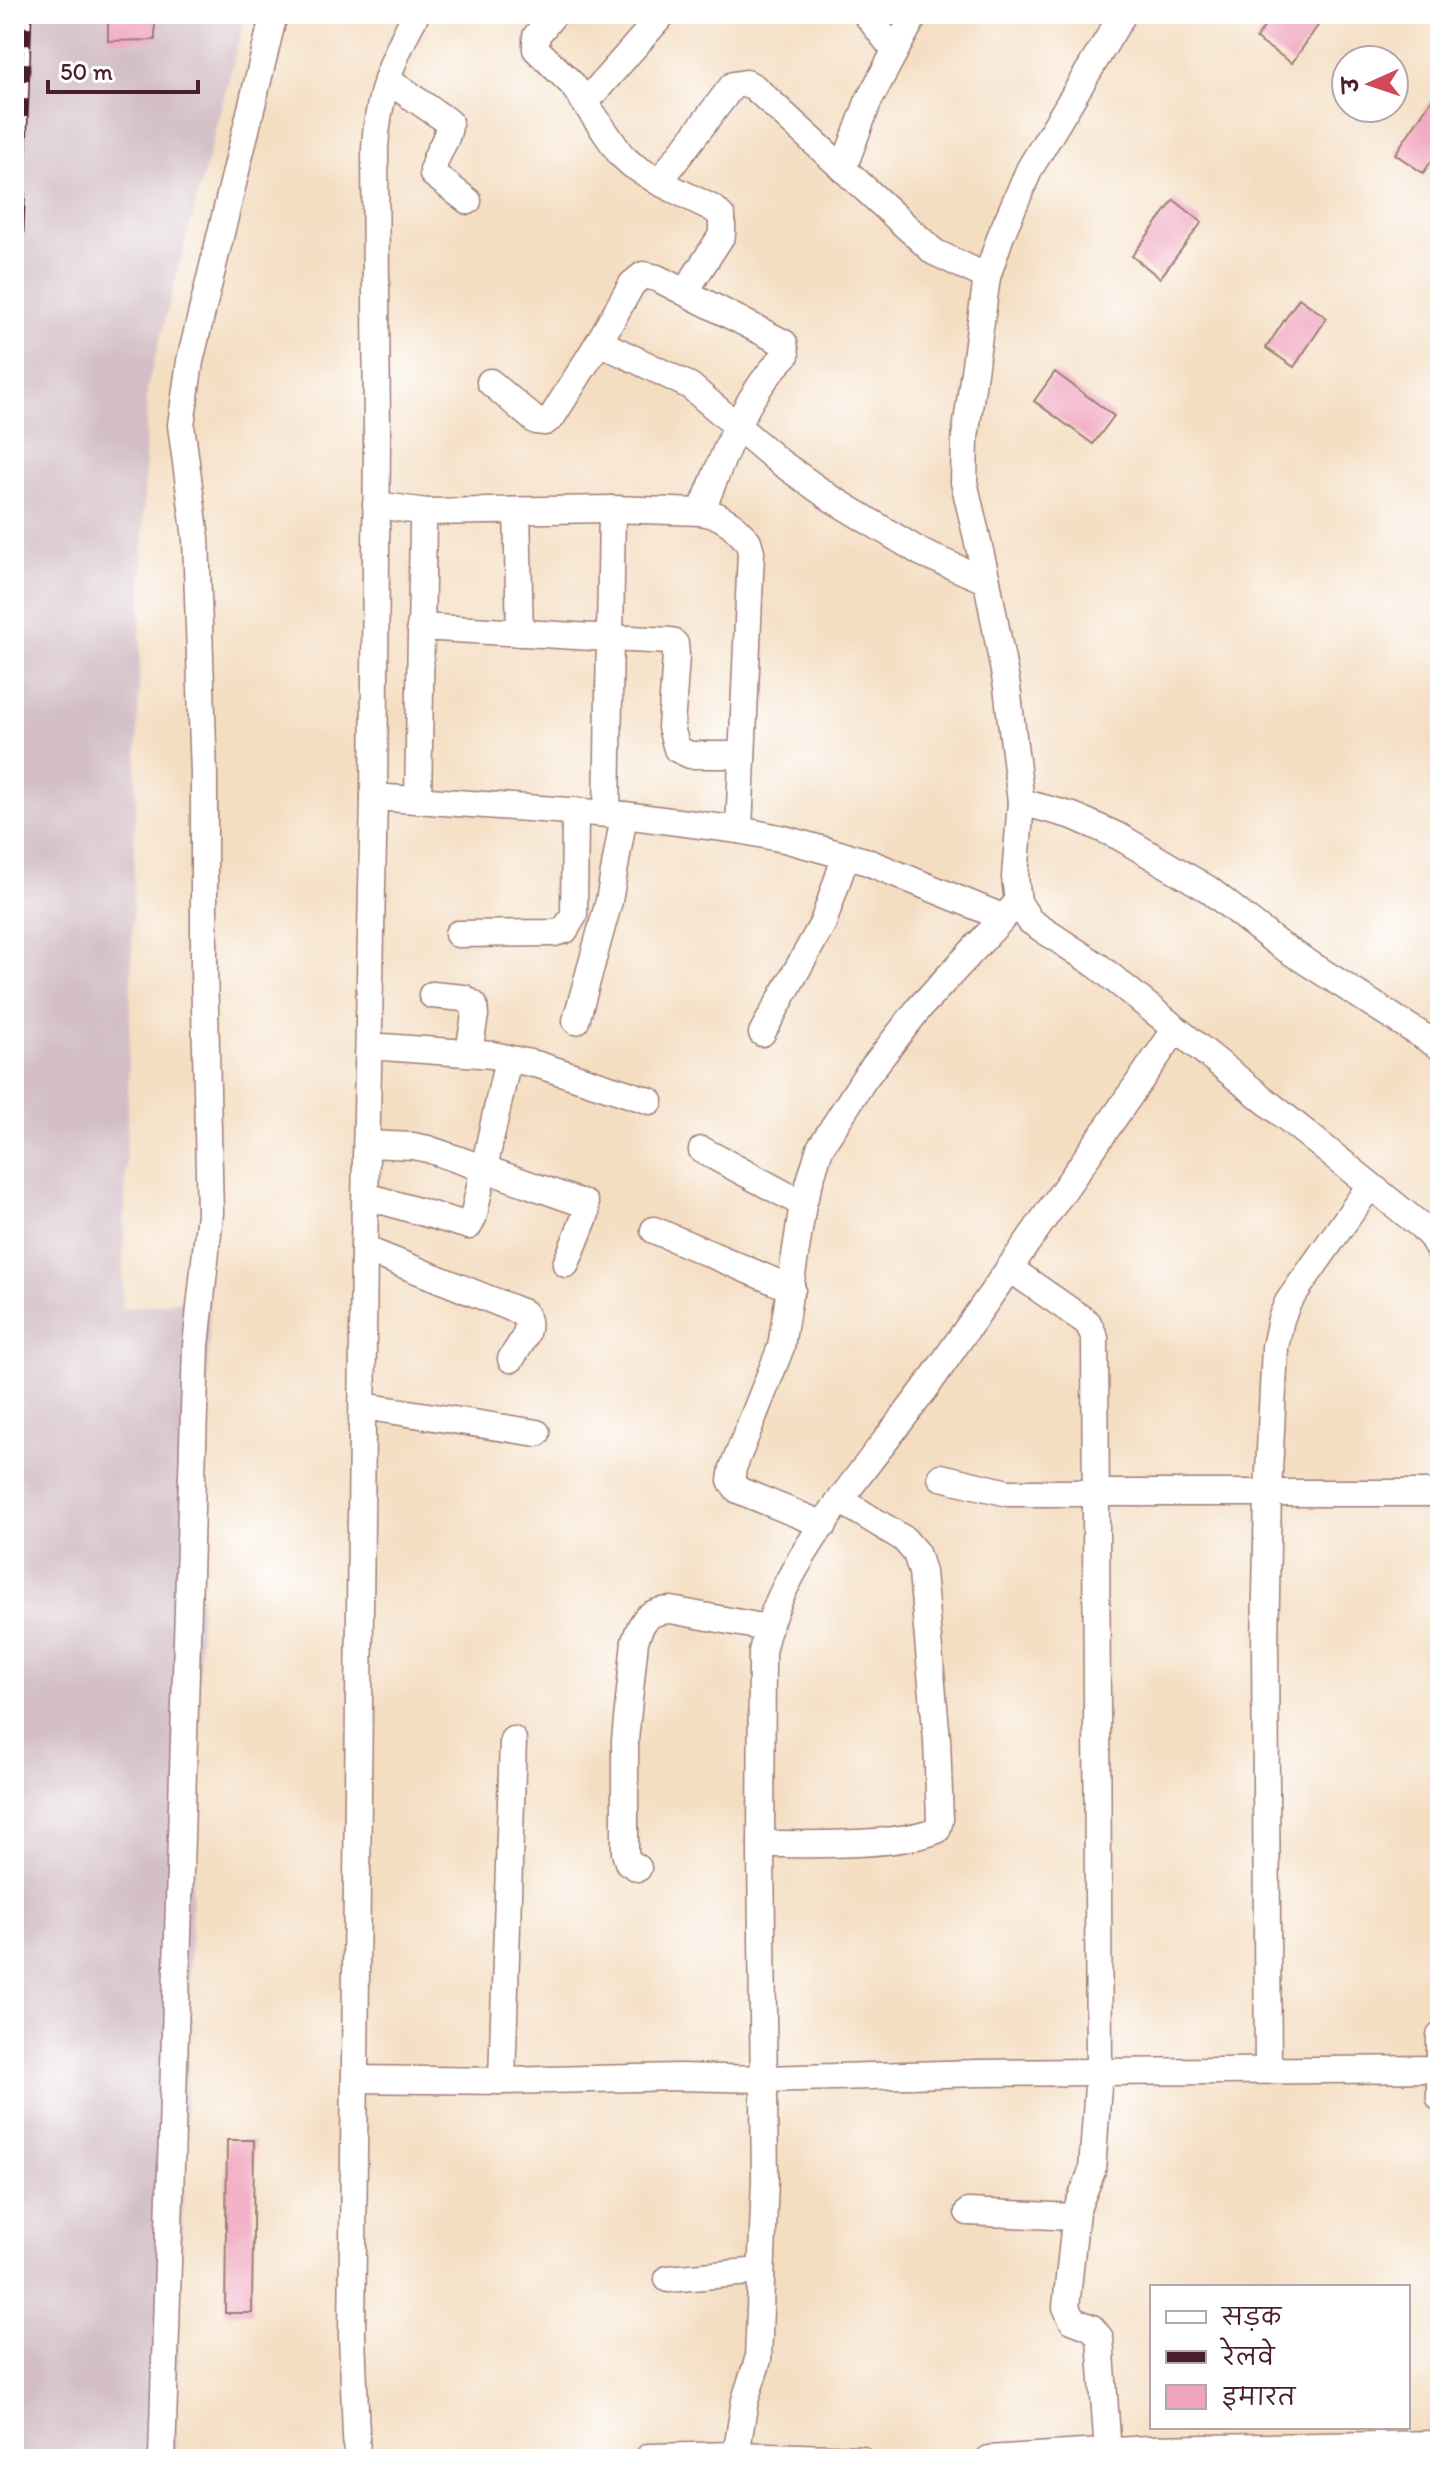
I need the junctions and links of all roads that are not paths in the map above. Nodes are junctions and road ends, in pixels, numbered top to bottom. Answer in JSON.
{"nodes":[{"id":1,"x":274,"y":14,"type":"edge"},
{"id":2,"x":416,"y":14,"type":"edge"},
{"id":3,"x":554,"y":14,"type":"edge"},
{"id":4,"x":663,"y":14,"type":"edge"},
{"id":5,"x":866,"y":14,"type":"edge"},
{"id":6,"x":915,"y":14,"type":"edge"},
{"id":7,"x":1123,"y":14,"type":"edge"},
{"id":8,"x":895,"y":51,"type":"junction"},
{"id":9,"x":387,"y":80,"type":"junction"},
{"id":10,"x":585,"y":103,"type":"junction"},
{"id":11,"x":843,"y":169,"type":"junction"},
{"id":12,"x":659,"y":182,"type":"junction"},
{"id":13,"x":468,"y":201,"type":"dead end"},
{"id":14,"x":987,"y":277,"type":"junction"},
{"id":15,"x":685,"y":292,"type":"junction"},
{"id":16,"x":599,"y":342,"type":"junction"},
{"id":17,"x":490,"y":382,"type":"dead end"},
{"id":18,"x":737,"y":424,"type":"junction"},
{"id":19,"x":376,"y":505,"type":"junction"},
{"id":20,"x":612,"y":509,"type":"junction"},
{"id":21,"x":517,"y":511,"type":"junction"},
{"id":22,"x":427,"y":512,"type":"junction"},
{"id":23,"x":701,"y":512,"type":"junction"},
{"id":24,"x":987,"y":581,"type":"junction"},
{"id":25,"x":420,"y":627,"type":"junction"},
{"id":26,"x":520,"y":633,"type":"junction"},
{"id":27,"x":610,"y":638,"type":"junction"},
{"id":28,"x":742,"y":755,"type":"junction"},
{"id":29,"x":374,"y":797,"type":"junction"},
{"id":30,"x":418,"y":800,"type":"junction"},
{"id":31,"x":1021,"y":802,"type":"junction"},
{"id":32,"x":575,"y":811,"type":"junction"},
{"id":33,"x":615,"y":814,"type":"junction"},
{"id":34,"x":739,"y":830,"type":"junction"},
{"id":35,"x":846,"y":855,"type":"junction"},
{"id":36,"x":1010,"y":910,"type":"junction"},
{"id":37,"x":458,"y":934,"type":"dead end"},
{"id":38,"x":432,"y":995,"type":"dead end"},
{"id":39,"x":576,"y":1021,"type":"dead end"},
{"id":40,"x":1176,"y":1029,"type":"junction"},
{"id":41,"x":762,"y":1033,"type":"dead end"},
{"id":42,"x":369,"y":1046,"type":"junction"},
{"id":43,"x":1440,"y":1047,"type":"edge"},
{"id":44,"x":469,"y":1052,"type":"junction"},
{"id":45,"x":508,"y":1059,"type":"junction"},
{"id":46,"x":650,"y":1101,"type":"dead end"},
{"id":47,"x":367,"y":1144,"type":"junction"},
{"id":48,"x":702,"y":1150,"type":"dead end"},
{"id":49,"x":484,"y":1169,"type":"junction"},
{"id":50,"x":1369,"y":1187,"type":"junction"},
{"id":51,"x":366,"y":1196,"type":"junction"},
{"id":52,"x":803,"y":1204,"type":"junction"},
{"id":53,"x":654,"y":1230,"type":"dead end"},
{"id":54,"x":364,"y":1249,"type":"junction"},
{"id":55,"x":1440,"y":1252,"type":"edge"},
{"id":56,"x":566,"y":1264,"type":"dead end"},
{"id":57,"x":1009,"y":1268,"type":"junction"},
{"id":58,"x":792,"y":1289,"type":"junction"},
{"id":59,"x":511,"y":1359,"type":"dead end"},
{"id":60,"x":363,"y":1406,"type":"junction"},
{"id":61,"x":537,"y":1433,"type":"dead end"},
{"id":62,"x":941,"y":1477,"type":"dead end"},
{"id":63,"x":1095,"y":1491,"type":"junction"},
{"id":64,"x":1268,"y":1493,"type":"junction"},
{"id":65,"x":1440,"y":1493,"type":"edge"},
{"id":66,"x":842,"y":1501,"type":"junction"},
{"id":67,"x":824,"y":1525,"type":"junction"},
{"id":68,"x":767,"y":1628,"type":"junction"},
{"id":69,"x":513,"y":1740,"type":"dead end"},
{"id":70,"x":761,"y":1844,"type":"junction"},
{"id":71,"x":638,"y":1868,"type":"dead end"},
{"id":72,"x":1440,"y":2036,"type":"edge"},
{"id":73,"x":1440,"y":2069,"type":"edge"},
{"id":74,"x":1268,"y":2070,"type":"junction"},
{"id":75,"x":1099,"y":2072,"type":"junction"},
{"id":76,"x":355,"y":2079,"type":"junction"},
{"id":77,"x":763,"y":2079,"type":"junction"},
{"id":78,"x":502,"y":2081,"type":"junction"},
{"id":79,"x":1440,"y":2098,"type":"edge"},
{"id":80,"x":968,"y":2212,"type":"dead end"},
{"id":81,"x":1075,"y":2217,"type":"junction"},
{"id":82,"x":761,"y":2271,"type":"junction"},
{"id":83,"x":668,"y":2279,"type":"dead end"},
{"id":84,"x":1440,"y":2444,"type":"edge"},
{"id":85,"x":1108,"y":2453,"type":"junction"},
{"id":86,"x":736,"y":2455,"type":"junction"},
{"id":87,"x":649,"y":2457,"type":"dead end"},
{"id":88,"x":162,"y":2459,"type":"edge"},
{"id":89,"x":357,"y":2459,"type":"edge"},
{"id":90,"x":860,"y":2459,"type":"edge"},
{"id":91,"x":989,"y":2459,"type":"edge"}],
"edges":[{"from":1,"to":88,"type":"street"},
{"from":2,"to":9,"type":"street"},
{"from":3,"to":10,"type":"street"},
{"from":4,"to":10,"type":"street"},
{"from":5,"to":8,"type":"street"},
{"from":6,"to":8,"type":"street"},
{"from":7,"to":14,"type":"street"},
{"from":8,"to":11,"type":"street"},
{"from":9,"to":13,"type":"street"},
{"from":9,"to":19,"type":"street"},
{"from":10,"to":12,"type":"street"},
{"from":11,"to":12,"type":"street"},
{"from":11,"to":14,"type":"street"},
{"from":12,"to":15,"type":"street"},
{"from":14,"to":24,"type":"street"},
{"from":15,"to":16,"type":"street"},
{"from":15,"to":18,"type":"street"},
{"from":16,"to":17,"type":"street"},
{"from":16,"to":18,"type":"street"},
{"from":18,"to":23,"type":"street"},
{"from":18,"to":24,"type":"street"},
{"from":19,"to":22,"type":"street"},
{"from":19,"to":29,"type":"street"},
{"from":20,"to":21,"type":"street"},
{"from":20,"to":23,"type":"street"},
{"from":20,"to":27,"type":"street"},
{"from":21,"to":22,"type":"street"},
{"from":21,"to":26,"type":"street"},
{"from":22,"to":25,"type":"street"},
{"from":23,"to":28,"type":"street"},
{"from":24,"to":31,"type":"street"},
{"from":25,"to":26,"type":"street"},
{"from":25,"to":30,"type":"street"},
{"from":26,"to":27,"type":"street"},
{"from":27,"to":28,"type":"street"},
{"from":27,"to":33,"type":"street"},
{"from":28,"to":34,"type":"street"},
{"from":29,"to":30,"type":"street"},
{"from":29,"to":42,"type":"street"},
{"from":30,"to":32,"type":"street"},
{"from":31,"to":36,"type":"street"},
{"from":31,"to":43,"type":"street"},
{"from":32,"to":33,"type":"street"},
{"from":32,"to":37,"type":"street"},
{"from":33,"to":34,"type":"street"},
{"from":33,"to":39,"type":"street"},
{"from":34,"to":35,"type":"street"},
{"from":35,"to":36,"type":"street"},
{"from":35,"to":41,"type":"street"},
{"from":36,"to":40,"type":"street"},
{"from":36,"to":52,"type":"street"},
{"from":38,"to":44,"type":"street"},
{"from":40,"to":50,"type":"street"},
{"from":40,"to":57,"type":"street"},
{"from":42,"to":44,"type":"street"},
{"from":42,"to":47,"type":"street"},
{"from":44,"to":45,"type":"street"},
{"from":45,"to":46,"type":"street"},
{"from":45,"to":49,"type":"street"},
{"from":47,"to":49,"type":"street"},
{"from":47,"to":51,"type":"street"},
{"from":48,"to":52,"type":"street"},
{"from":49,"to":51,"type":"street"},
{"from":49,"to":56,"type":"street"},
{"from":50,"to":55,"type":"street"},
{"from":50,"to":64,"type":"street"},
{"from":51,"to":54,"type":"street"},
{"from":52,"to":58,"type":"street"},
{"from":53,"to":58,"type":"street"},
{"from":54,"to":59,"type":"street"},
{"from":54,"to":60,"type":"street"},
{"from":57,"to":63,"type":"street"},
{"from":57,"to":66,"type":"street"},
{"from":58,"to":67,"type":"street"},
{"from":60,"to":61,"type":"street"},
{"from":60,"to":76,"type":"street"},
{"from":62,"to":63,"type":"street"},
{"from":63,"to":64,"type":"street"},
{"from":63,"to":75,"type":"street"},
{"from":64,"to":65,"type":"street"},
{"from":64,"to":74,"type":"street"},
{"from":66,"to":67,"type":"street"},
{"from":66,"to":70,"type":"street"},
{"from":67,"to":68,"type":"street"},
{"from":68,"to":70,"type":"street"},
{"from":68,"to":71,"type":"street"},
{"from":69,"to":78,"type":"street"},
{"from":70,"to":77,"type":"street"},
{"from":72,"to":73,"type":"street"},
{"from":73,"to":74,"type":"street"},
{"from":73,"to":79,"type":"street"},
{"from":74,"to":75,"type":"street"},
{"from":75,"to":77,"type":"street"},
{"from":75,"to":81,"type":"street"},
{"from":76,"to":78,"type":"street"},
{"from":76,"to":89,"type":"street"},
{"from":77,"to":78,"type":"street"},
{"from":77,"to":82,"type":"street"},
{"from":80,"to":81,"type":"street"},
{"from":81,"to":85,"type":"street"},
{"from":82,"to":83,"type":"street"},
{"from":82,"to":86,"type":"street"},
{"from":84,"to":85,"type":"street"},
{"from":85,"to":91,"type":"street"},
{"from":86,"to":87,"type":"street"},
{"from":86,"to":90,"type":"street"}]}
